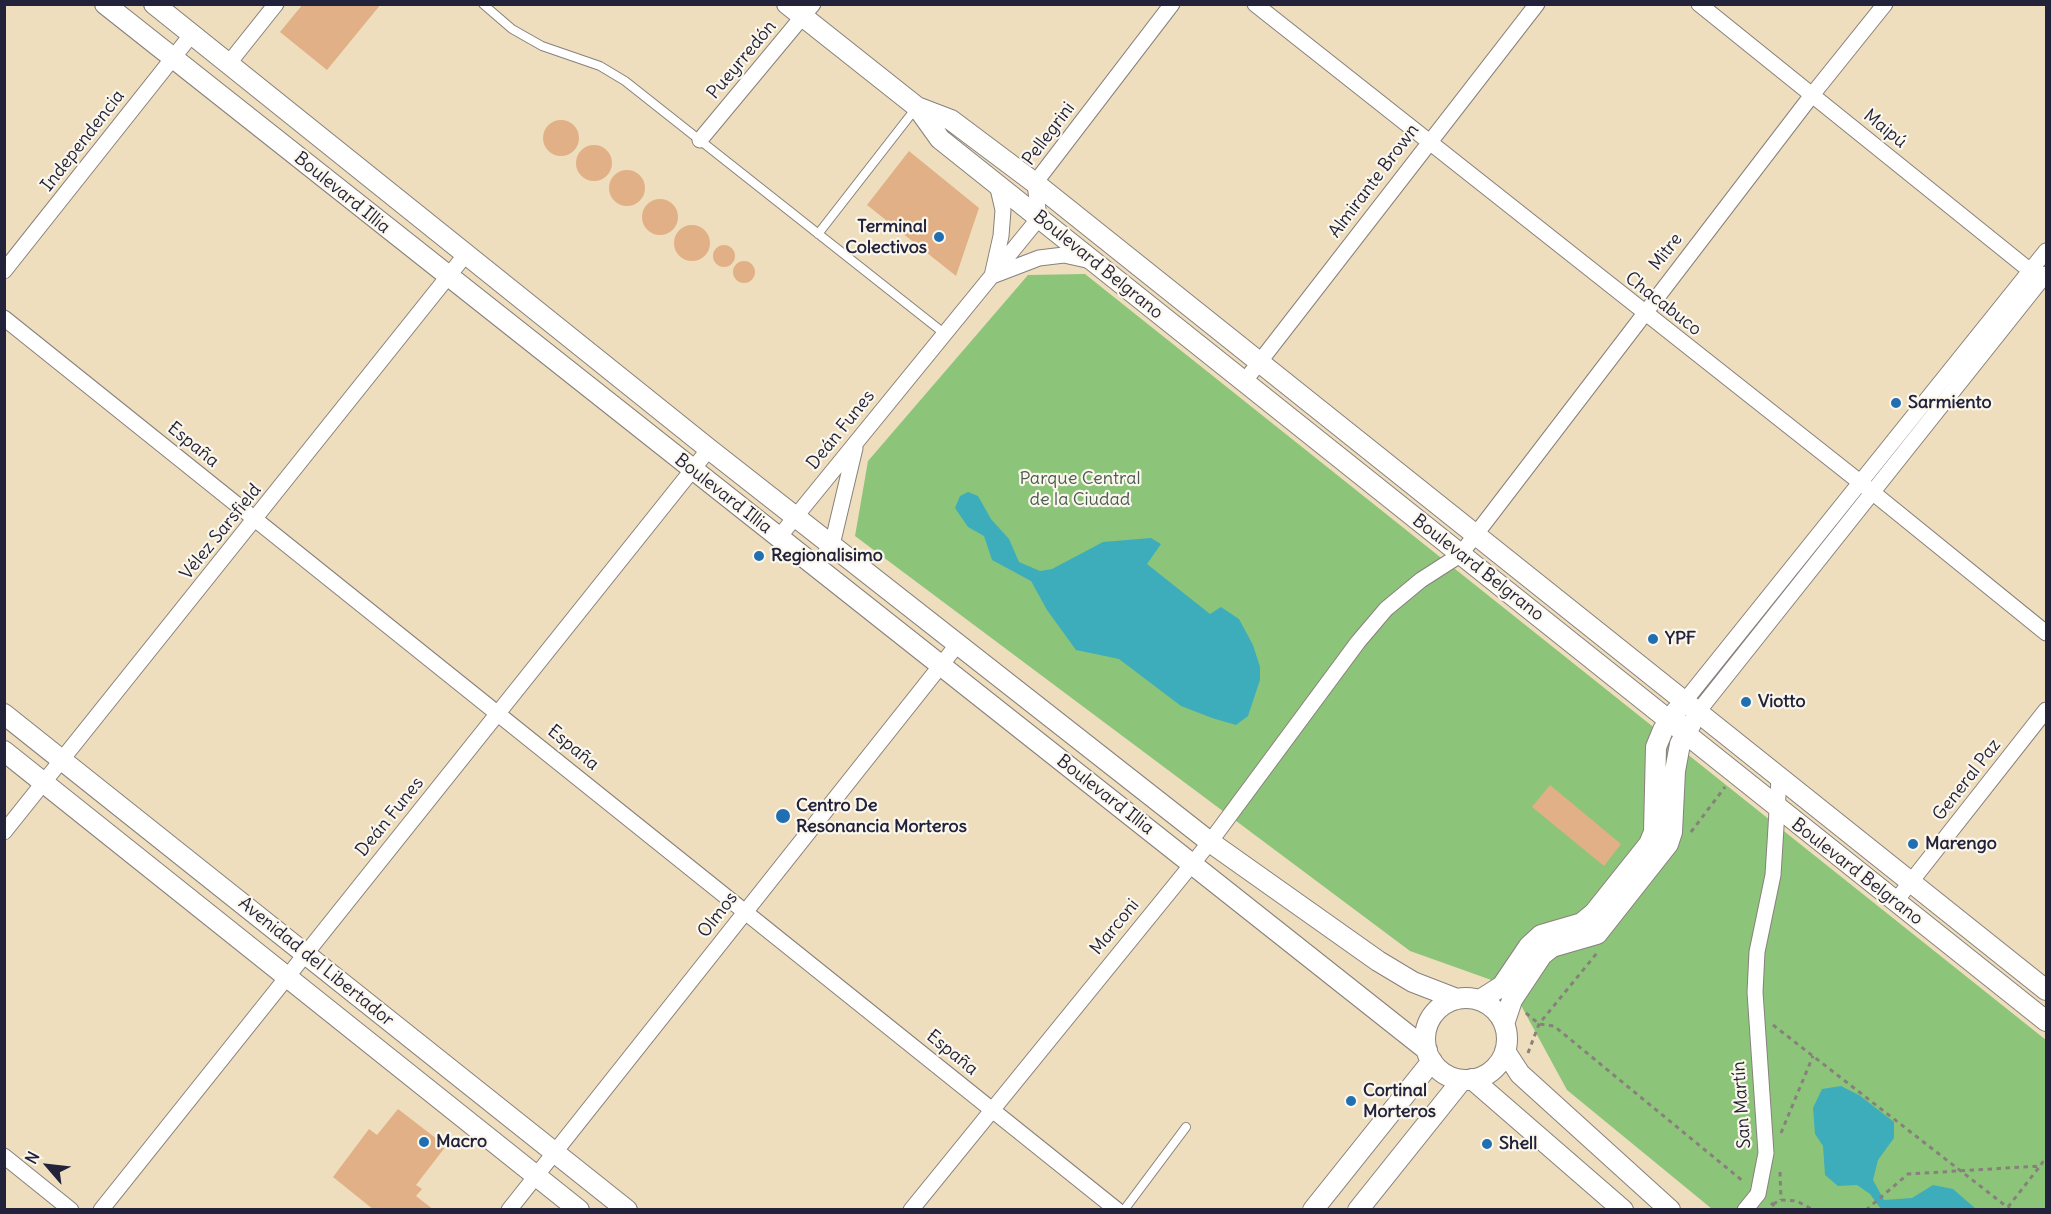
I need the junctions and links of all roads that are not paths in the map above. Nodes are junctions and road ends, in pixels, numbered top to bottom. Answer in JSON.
{"nodes":[{"id":1,"x":105,"y":4,"type":"edge"},
{"id":2,"x":153,"y":4,"type":"edge"},
{"id":3,"x":276,"y":4,"type":"edge"},
{"id":4,"x":483,"y":4,"type":"edge"},
{"id":5,"x":787,"y":4,"type":"edge"},
{"id":6,"x":1172,"y":4,"type":"edge"},
{"id":7,"x":1255,"y":4,"type":"edge"},
{"id":8,"x":1537,"y":4,"type":"edge"},
{"id":9,"x":1699,"y":4,"type":"edge"},
{"id":10,"x":1885,"y":4,"type":"edge"},
{"id":11,"x":808,"y":11,"type":"edge"},
{"id":12,"x":192,"y":34,"type":"junction"},
{"id":13,"x":172,"y":58,"type":"junction"},
{"id":14,"x":229,"y":63,"type":"junction"},
{"id":15,"x":1812,"y":95,"type":"junction"},
{"id":16,"x":917,"y":107,"type":"junction"},
{"id":17,"x":700,"y":140,"type":"junction"},
{"id":18,"x":1428,"y":142,"type":"junction"},
{"id":19,"x":1035,"y":183,"type":"junction"},
{"id":20,"x":997,"y":184,"type":"junction"},
{"id":21,"x":1039,"y":218,"type":"junction"},
{"id":22,"x":818,"y":234,"type":"junction"},
{"id":23,"x":2046,"y":251,"type":"edge"},
{"id":24,"x":466,"y":254,"type":"junction"},
{"id":25,"x":1094,"y":261,"type":"junction"},
{"id":26,"x":4,"y":271,"type":"edge"},
{"id":27,"x":992,"y":276,"type":"junction"},
{"id":28,"x":2041,"y":277,"type":"edge"},
{"id":29,"x":448,"y":278,"type":"junction"},
{"id":30,"x":1643,"y":313,"type":"junction"},
{"id":31,"x":4,"y":318,"type":"edge"},
{"id":32,"x":945,"y":334,"type":"junction"},
{"id":33,"x":1259,"y":364,"type":"junction"},
{"id":34,"x":1244,"y":382,"type":"junction"},
{"id":35,"x":856,"y":442,"type":"junction"},
{"id":36,"x":709,"y":449,"type":"junction"},
{"id":37,"x":693,"y":471,"type":"junction"},
{"id":38,"x":1867,"y":488,"type":"junction"},
{"id":39,"x":796,"y":517,"type":"junction"},
{"id":40,"x":256,"y":520,"type":"junction"},
{"id":41,"x":1476,"y":535,"type":"junction"},
{"id":42,"x":779,"y":537,"type":"junction"},
{"id":43,"x":832,"y":544,"type":"junction"},
{"id":44,"x":1460,"y":555,"type":"junction"},
{"id":45,"x":815,"y":566,"type":"junction"},
{"id":46,"x":2046,"y":633,"type":"edge"},
{"id":47,"x":957,"y":645,"type":"junction"},
{"id":48,"x":1343,"y":665,"type":"joint"},
{"id":49,"x":940,"y":666,"type":"junction"},
{"id":50,"x":1690,"y":708,"type":"junction"},
{"id":51,"x":2046,"y":710,"type":"edge"},
{"id":52,"x":4,"y":714,"type":"edge"},
{"id":53,"x":498,"y":714,"type":"junction"},
{"id":54,"x":1670,"y":719,"type":"junction"},
{"id":55,"x":1685,"y":733,"type":"junction"},
{"id":56,"x":4,"y":751,"type":"edge"},
{"id":57,"x":62,"y":760,"type":"junction"},
{"id":58,"x":1779,"y":779,"type":"junction"},
{"id":59,"x":44,"y":783,"type":"junction"},
{"id":60,"x":1777,"y":808,"type":"junction"},
{"id":61,"x":4,"y":832,"type":"edge"},
{"id":62,"x":1210,"y":842,"type":"junction"},
{"id":63,"x":1192,"y":863,"type":"junction"},
{"id":64,"x":1911,"y":883,"type":"junction"},
{"id":65,"x":1624,"y":888,"type":"junction"},
{"id":66,"x":1895,"y":902,"type":"junction"},
{"id":67,"x":745,"y":912,"type":"junction"},
{"id":68,"x":306,"y":954,"type":"junction"},
{"id":69,"x":287,"y":977,"type":"junction"},
{"id":70,"x":2046,"y":990,"type":"edge"},
{"id":71,"x":1457,"y":999,"type":"junction"},
{"id":72,"x":1480,"y":1000,"type":"junction"},
{"id":73,"x":2046,"y":1021,"type":"edge"},
{"id":74,"x":1504,"y":1024,"type":"junction"},
{"id":75,"x":1505,"y":1051,"type":"junction"},
{"id":76,"x":1429,"y":1055,"type":"junction"},
{"id":77,"x":1467,"y":1080,"type":"junction"},
{"id":78,"x":992,"y":1110,"type":"junction"},
{"id":79,"x":1186,"y":1127,"type":"dead end"},
{"id":80,"x":555,"y":1152,"type":"junction"},
{"id":81,"x":4,"y":1156,"type":"edge"},
{"id":82,"x":536,"y":1175,"type":"junction"},
{"id":83,"x":71,"y":1209,"type":"edge"},
{"id":84,"x":101,"y":1209,"type":"edge"},
{"id":85,"x":509,"y":1209,"type":"edge"},
{"id":86,"x":579,"y":1209,"type":"edge"},
{"id":87,"x":627,"y":1209,"type":"edge"},
{"id":88,"x":911,"y":1209,"type":"edge"},
{"id":89,"x":1117,"y":1209,"type":"edge"},
{"id":90,"x":1124,"y":1209,"type":"edge"},
{"id":91,"x":1312,"y":1209,"type":"edge"},
{"id":92,"x":1358,"y":1209,"type":"edge"},
{"id":93,"x":1623,"y":1209,"type":"edge"},
{"id":94,"x":1670,"y":1209,"type":"edge"},
{"id":95,"x":1745,"y":1209,"type":"edge"}],
"edges":[{"from":1,"to":13,"type":"street","name":"Boulevard Illia"},
{"from":2,"to":12,"type":"street","name":"Boulevard Illia"},
{"from":3,"to":14,"type":"street"},
{"from":4,"to":17,"type":"lane"},
{"from":5,"to":11,"type":"street","name":"Boulevard Belgrano"},
{"from":6,"to":19,"type":"street","name":"Pellegrini"},
{"from":7,"to":18,"type":"street","name":"Chacabuco"},
{"from":8,"to":18,"type":"street","name":"Almirante Brown"},
{"from":9,"to":15,"type":"street","name":"Maipú"},
{"from":10,"to":15,"type":"street","name":"Mitre"},
{"from":11,"to":16,"type":"street","name":"Boulevard Belgrano"},
{"from":11,"to":17,"type":"street","name":"Pueyrredón"},
{"from":12,"to":13,"type":"street","name":"Independencia"},
{"from":12,"to":14,"type":"street","name":"Boulevard Illia"},
{"from":13,"to":26,"type":"street","name":"Independencia"},
{"from":13,"to":29,"type":"street","name":"Boulevard Illia"},
{"from":14,"to":24,"type":"street","name":"Boulevard Illia"},
{"from":15,"to":28,"type":"street","name":"Maipú"},
{"from":15,"to":30,"type":"street","name":"Mitre"},
{"from":16,"to":19,"type":"street","name":"Boulevard Belgrano"},
{"from":16,"to":20,"type":"street","name":"Boulevard Belgrano"},
{"from":16,"to":22,"type":"lane"},
{"from":17,"to":22,"type":"lane"},
{"from":18,"to":30,"type":"street","name":"Chacabuco"},
{"from":18,"to":33,"type":"street","name":"Almirante Brown"},
{"from":19,"to":21,"type":"street","name":"Pellegrini"},
{"from":19,"to":33,"type":"street","name":"Boulevard Belgrano"},
{"from":20,"to":21,"type":"street","name":"Boulevard Belgrano"},
{"from":20,"to":27,"type":"street"},
{"from":21,"to":25,"type":"street","name":"Boulevard Belgrano"},
{"from":21,"to":27,"type":"street"},
{"from":22,"to":32,"type":"lane"},
{"from":23,"to":28,"type":"street"},
{"from":24,"to":29,"type":"street","name":"Vélez Sarsfield"},
{"from":24,"to":36,"type":"street","name":"Boulevard Illia"},
{"from":25,"to":27,"type":"street"},
{"from":25,"to":34,"type":"street","name":"Boulevard Belgrano"},
{"from":27,"to":32,"type":"street"},
{"from":28,"to":38,"type":"street"},
{"from":29,"to":37,"type":"street","name":"Boulevard Illia"},
{"from":29,"to":40,"type":"street","name":"Vélez Sarsfield"},
{"from":30,"to":38,"type":"street","name":"Chacabuco"},
{"from":30,"to":41,"type":"street","name":"Mitre"},
{"from":31,"to":40,"type":"street","name":"España"},
{"from":32,"to":35,"type":"street","name":"Deán Funes"},
{"from":33,"to":34,"type":"street","name":"Almirante Brown"},
{"from":33,"to":41,"type":"street","name":"Boulevard Belgrano"},
{"from":34,"to":44,"type":"street","name":"Boulevard Belgrano"},
{"from":35,"to":39,"type":"street","name":"Deán Funes"},
{"from":35,"to":43,"type":"street"},
{"from":36,"to":37,"type":"street","name":"Deán Funes"},
{"from":36,"to":39,"type":"street","name":"Boulevard Illia"},
{"from":37,"to":42,"type":"street","name":"Boulevard Illia"},
{"from":37,"to":53,"type":"street","name":"Deán Funes"},
{"from":38,"to":46,"type":"street","name":"Chacabuco"},
{"from":38,"to":50,"type":"street"},
{"from":39,"to":42,"type":"street","name":"Deán Funes"},
{"from":39,"to":43,"type":"street","name":"Boulevard Illia"},
{"from":40,"to":53,"type":"street","name":"España"},
{"from":40,"to":57,"type":"street","name":"Vélez Sarsfield"},
{"from":41,"to":44,"type":"street","name":"Mitre"},
{"from":41,"to":50,"type":"street","name":"Boulevard Belgrano"},
{"from":42,"to":45,"type":"street","name":"Boulevard Illia"},
{"from":43,"to":45,"type":"street"},
{"from":43,"to":47,"type":"street","name":"Boulevard Illia"},
{"from":44,"to":48,"type":"street","name":"Mitre"},
{"from":44,"to":54,"type":"street","name":"Boulevard Belgrano"},
{"from":45,"to":49,"type":"street","name":"Boulevard Illia"},
{"from":47,"to":49,"type":"street","name":"Olmos"},
{"from":47,"to":62,"type":"street","name":"Boulevard Illia"},
{"from":48,"to":62,"type":"street","name":"Marconi"},
{"from":49,"to":63,"type":"street","name":"Boulevard Illia"},
{"from":49,"to":67,"type":"street","name":"Olmos"},
{"from":50,"to":54,"type":"street"},
{"from":50,"to":55,"type":"street"},
{"from":50,"to":58,"type":"street","name":"Boulevard Belgrano"},
{"from":51,"to":64,"type":"street","name":"General Paz"},
{"from":52,"to":57,"type":"street","name":"Avenidad del Libertador"},
{"from":53,"to":67,"type":"street","name":"España"},
{"from":53,"to":68,"type":"street","name":"Deán Funes"},
{"from":54,"to":55,"type":"street","name":"Boulevard Belgrano"},
{"from":54,"to":65,"type":"street"},
{"from":55,"to":60,"type":"street","name":"Boulevard Belgrano"},
{"from":55,"to":65,"type":"street"},
{"from":56,"to":59,"type":"street","name":"Avenidad del Libertador"},
{"from":57,"to":59,"type":"street","name":"Vélez Sarsfield"},
{"from":57,"to":68,"type":"street","name":"Avenidad del Libertador"},
{"from":58,"to":60,"type":"street","name":"San Martín"},
{"from":58,"to":64,"type":"street","name":"Boulevard Belgrano"},
{"from":59,"to":61,"type":"street","name":"Vélez Sarsfield"},
{"from":59,"to":69,"type":"street","name":"Avenidad del Libertador"},
{"from":60,"to":66,"type":"street","name":"Boulevard Belgrano"},
{"from":60,"to":95,"type":"street","name":"San Martín"},
{"from":62,"to":63,"type":"street","name":"Marconi"},
{"from":62,"to":71,"type":"street","name":"Boulevard Illia"},
{"from":63,"to":76,"type":"street","name":"Boulevard Illia"},
{"from":63,"to":78,"type":"street","name":"Marconi"},
{"from":64,"to":66,"type":"street","name":"General Paz"},
{"from":64,"to":70,"type":"street","name":"Boulevard Belgrano"},
{"from":65,"to":72,"type":"street"},
{"from":65,"to":74,"type":"street"},
{"from":66,"to":73,"type":"street","name":"Boulevard Belgrano"},
{"from":67,"to":78,"type":"street","name":"España"},
{"from":67,"to":80,"type":"street","name":"Olmos"},
{"from":68,"to":69,"type":"street","name":"Deán Funes"},
{"from":68,"to":80,"type":"street","name":"Avenidad del Libertador"},
{"from":69,"to":82,"type":"street","name":"Avenidad del Libertador"},
{"from":69,"to":84,"type":"street","name":"Deán Funes"},
{"from":71,"to":72,"type":"street"},
{"from":71,"to":76,"type":"street"},
{"from":72,"to":74,"type":"street"},
{"from":74,"to":75,"type":"street"},
{"from":75,"to":77,"type":"street"},
{"from":75,"to":94,"type":"street"},
{"from":76,"to":77,"type":"street"},
{"from":76,"to":91,"type":"street"},
{"from":77,"to":92,"type":"street"},
{"from":77,"to":93,"type":"street"},
{"from":78,"to":88,"type":"street","name":"Marconi"},
{"from":78,"to":89,"type":"street","name":"España"},
{"from":79,"to":90,"type":"lane"},
{"from":80,"to":82,"type":"street","name":"Olmos"},
{"from":80,"to":87,"type":"street","name":"Avenidad del Libertador"},
{"from":81,"to":83,"type":"street"},
{"from":82,"to":85,"type":"street","name":"Olmos"},
{"from":82,"to":86,"type":"street","name":"Avenidad del Libertador"}]}
